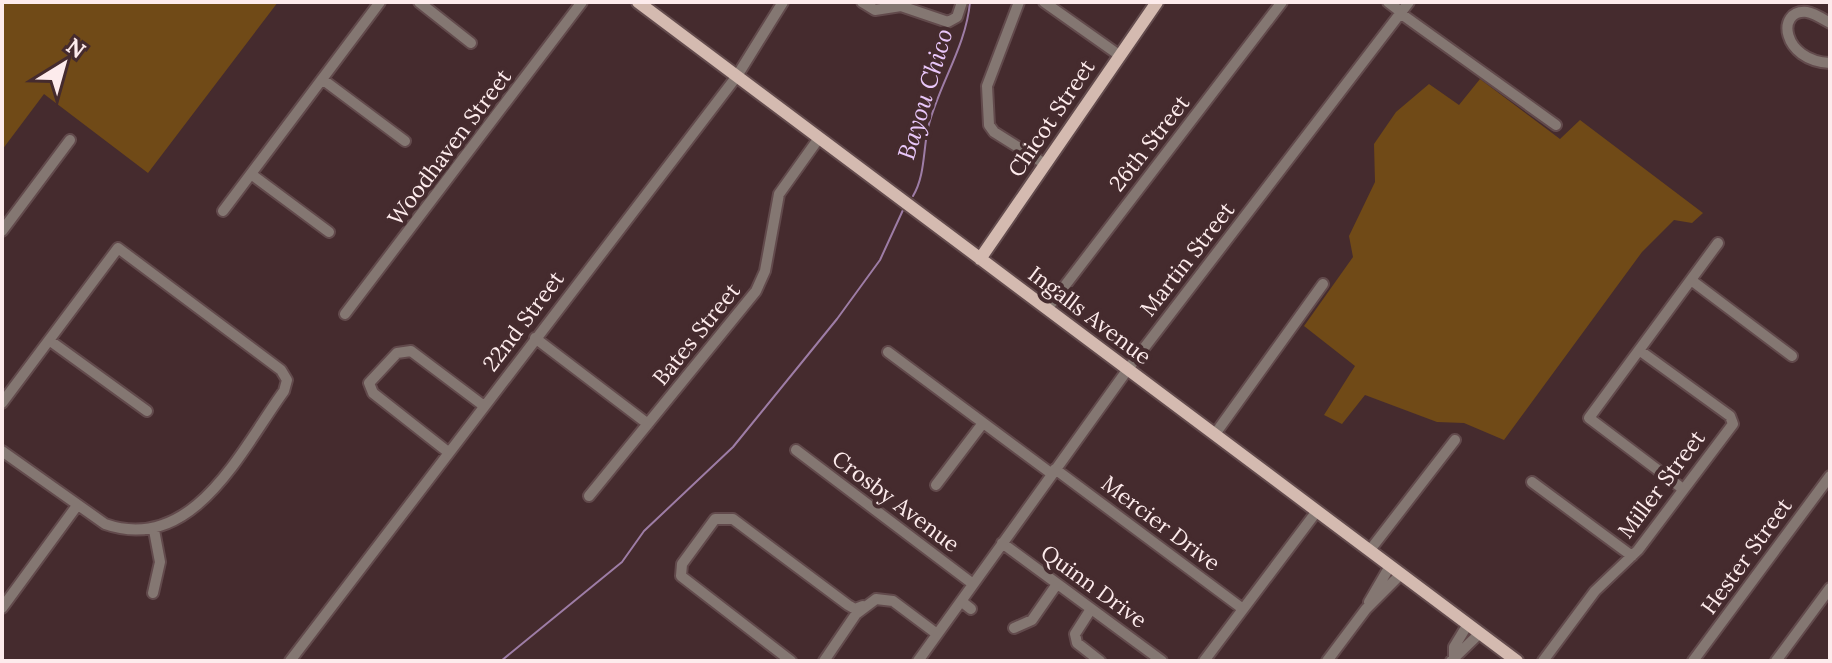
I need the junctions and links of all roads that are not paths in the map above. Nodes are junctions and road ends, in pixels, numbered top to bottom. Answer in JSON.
{"nodes":[{"id":1,"x":380,"y":2,"type":"edge"},
{"id":2,"x":419,"y":2,"type":"edge"},
{"id":3,"x":582,"y":2,"type":"edge"},
{"id":4,"x":783,"y":2,"type":"edge"},
{"id":5,"x":862,"y":2,"type":"edge"},
{"id":6,"x":962,"y":2,"type":"edge"},
{"id":7,"x":1019,"y":2,"type":"edge"},
{"id":8,"x":1044,"y":2,"type":"edge"},
{"id":9,"x":1157,"y":2,"type":"edge"},
{"id":10,"x":1282,"y":2,"type":"edge"},
{"id":11,"x":1388,"y":2,"type":"edge"},
{"id":12,"x":1409,"y":2,"type":"edge"},
{"id":13,"x":645,"y":4,"type":"edge"},
{"id":14,"x":887,"y":4,"type":"edge"},
{"id":15,"x":1401,"y":12,"type":"junction"},
{"id":16,"x":1830,"y":23,"type":"edge"},
{"id":17,"x":471,"y":43,"type":"dead end"},
{"id":18,"x":1119,"y":55,"type":"junction"},
{"id":19,"x":1830,"y":63,"type":"edge"},
{"id":20,"x":737,"y":76,"type":"junction"},
{"id":21,"x":322,"y":79,"type":"junction"},
{"id":22,"x":1556,"y":125,"type":"dead end"},
{"id":23,"x":819,"y":138,"type":"junction"},
{"id":24,"x":70,"y":140,"type":"dead end"},
{"id":25,"x":405,"y":141,"type":"dead end"},
{"id":26,"x":1045,"y":164,"type":"junction"},
{"id":27,"x":251,"y":174,"type":"junction"},
{"id":28,"x":223,"y":211,"type":"dead end"},
{"id":29,"x":2,"y":231,"type":"edge"},
{"id":30,"x":329,"y":232,"type":"dead end"},
{"id":31,"x":1718,"y":243,"type":"dead end"},
{"id":32,"x":980,"y":259,"type":"junction"},
{"id":33,"x":1691,"y":280,"type":"junction"},
{"id":34,"x":1323,"y":284,"type":"dead end"},
{"id":35,"x":1047,"y":309,"type":"junction"},
{"id":36,"x":345,"y":314,"type":"dead end"},
{"id":37,"x":535,"y":338,"type":"junction"},
{"id":38,"x":49,"y":340,"type":"junction"},
{"id":39,"x":1639,"y":350,"type":"junction"},
{"id":40,"x":888,"y":352,"type":"dead end"},
{"id":41,"x":1792,"y":356,"type":"dead end"},
{"id":42,"x":1128,"y":369,"type":"junction"},
{"id":43,"x":2,"y":403,"type":"edge"},
{"id":44,"x":484,"y":406,"type":"junction"},
{"id":45,"x":147,"y":411,"type":"dead end"},
{"id":46,"x":983,"y":423,"type":"junction"},
{"id":47,"x":648,"y":424,"type":"junction"},
{"id":48,"x":1215,"y":434,"type":"junction"},
{"id":49,"x":1455,"y":440,"type":"dead end"},
{"id":50,"x":796,"y":450,"type":"dead end"},
{"id":51,"x":2,"y":451,"type":"edge"},
{"id":52,"x":448,"y":452,"type":"junction"},
{"id":53,"x":1054,"y":472,"type":"junction"},
{"id":54,"x":1830,"y":476,"type":"edge"},
{"id":55,"x":1532,"y":482,"type":"dead end"},
{"id":56,"x":936,"y":485,"type":"dead end"},
{"id":57,"x":1683,"y":489,"type":"junction"},
{"id":58,"x":589,"y":496,"type":"dead end"},
{"id":59,"x":76,"y":507,"type":"junction"},
{"id":60,"x":1317,"y":511,"type":"junction"},
{"id":61,"x":154,"y":530,"type":"junction"},
{"id":62,"x":1002,"y":543,"type":"junction"},
{"id":63,"x":1370,"y":550,"type":"junction"},
{"id":64,"x":1632,"y":556,"type":"junction"},
{"id":65,"x":1396,"y":570,"type":"junction"},
{"id":66,"x":973,"y":584,"type":"junction"},
{"id":67,"x":1057,"y":584,"type":"junction"},
{"id":68,"x":1830,"y":588,"type":"edge"},
{"id":69,"x":153,"y":593,"type":"dead end"},
{"id":70,"x":961,"y":601,"type":"junction"},
{"id":71,"x":2,"y":608,"type":"edge"},
{"id":72,"x":971,"y":609,"type":"dead end"},
{"id":73,"x":1091,"y":609,"type":"junction"},
{"id":74,"x":1243,"y":609,"type":"junction"},
{"id":75,"x":858,"y":610,"type":"junction"},
{"id":76,"x":1468,"y":624,"type":"junction"},
{"id":77,"x":1014,"y":628,"type":"dead end"},
{"id":78,"x":1480,"y":633,"type":"junction"},
{"id":79,"x":937,"y":634,"type":"junction"},
{"id":80,"x":1148,"y":657,"type":"edge"},
{"id":81,"x":1452,"y":659,"type":"edge"},
{"id":82,"x":290,"y":661,"type":"edge"},
{"id":83,"x":791,"y":661,"type":"edge"},
{"id":84,"x":824,"y":661,"type":"edge"},
{"id":85,"x":918,"y":661,"type":"edge"},
{"id":86,"x":1100,"y":661,"type":"edge"},
{"id":87,"x":1162,"y":661,"type":"edge"},
{"id":88,"x":1204,"y":661,"type":"edge"},
{"id":89,"x":1327,"y":661,"type":"edge"},
{"id":90,"x":1517,"y":661,"type":"edge"},
{"id":91,"x":1543,"y":661,"type":"edge"},
{"id":92,"x":1693,"y":661,"type":"edge"},
{"id":93,"x":1776,"y":661,"type":"edge"}],
"edges":[{"from":1,"to":21,"type":"street"},
{"from":2,"to":17,"type":"street"},
{"from":3,"to":36,"type":"street","name":"Woodhaven Street"},
{"from":4,"to":20,"type":"street","name":"22nd Street"},
{"from":5,"to":14,"type":"street"},
{"from":6,"to":14,"type":"street"},
{"from":7,"to":26,"type":"street"},
{"from":8,"to":18,"type":"street"},
{"from":9,"to":18,"type":"main road","name":"Chicot Street"},
{"from":10,"to":35,"type":"street","name":"26th Street"},
{"from":11,"to":15,"type":"street"},
{"from":12,"to":15,"type":"street","name":"Martin Street"},
{"from":13,"to":20,"type":"main road","name":"Ingalls Avenue"},
{"from":15,"to":22,"type":"street"},
{"from":15,"to":42,"type":"street","name":"Martin Street"},
{"from":16,"to":19,"type":"street"},
{"from":18,"to":26,"type":"main road","name":"Chicot Street"},
{"from":20,"to":23,"type":"main road","name":"Ingalls Avenue"},
{"from":20,"to":37,"type":"street","name":"22nd Street"},
{"from":21,"to":25,"type":"street"},
{"from":21,"to":27,"type":"street"},
{"from":23,"to":32,"type":"main road","name":"Ingalls Avenue"},
{"from":23,"to":47,"type":"street","name":"Bates Street"},
{"from":24,"to":29,"type":"street"},
{"from":26,"to":32,"type":"main road","name":"Chicot Street"},
{"from":27,"to":28,"type":"street"},
{"from":27,"to":30,"type":"street"},
{"from":31,"to":33,"type":"street"},
{"from":32,"to":35,"type":"main road","name":"Ingalls Avenue"},
{"from":33,"to":39,"type":"street"},
{"from":33,"to":41,"type":"street"},
{"from":34,"to":48,"type":"street"},
{"from":35,"to":42,"type":"main road","name":"Ingalls Avenue"},
{"from":37,"to":44,"type":"street","name":"22nd Street"},
{"from":37,"to":47,"type":"street"},
{"from":38,"to":43,"type":"street"},
{"from":38,"to":45,"type":"street"},
{"from":38,"to":61,"type":"street"},
{"from":39,"to":57,"type":"street"},
{"from":39,"to":57,"type":"street","name":"Miller Street"},
{"from":40,"to":46,"type":"street","name":"Mercier Drive"},
{"from":42,"to":48,"type":"main road","name":"Ingalls Avenue"},
{"from":42,"to":53,"type":"street","name":"Martin Street"},
{"from":44,"to":52,"type":"street","name":"22nd Street"},
{"from":44,"to":52,"type":"street"},
{"from":46,"to":53,"type":"street","name":"Mercier Drive"},
{"from":46,"to":56,"type":"street"},
{"from":47,"to":58,"type":"street","name":"Bates Street"},
{"from":48,"to":60,"type":"main road","name":"Ingalls Avenue"},
{"from":49,"to":63,"type":"street"},
{"from":50,"to":66,"type":"street","name":"Crosby Avenue"},
{"from":51,"to":59,"type":"street"},
{"from":52,"to":82,"type":"street","name":"22nd Street"},
{"from":53,"to":62,"type":"street","name":"Martin Street"},
{"from":53,"to":74,"type":"street","name":"Mercier Drive"},
{"from":54,"to":92,"type":"street","name":"Hester Street"},
{"from":55,"to":64,"type":"street"},
{"from":57,"to":64,"type":"street","name":"Miller Street"},
{"from":59,"to":61,"type":"street"},
{"from":59,"to":71,"type":"street"},
{"from":60,"to":63,"type":"main road","name":"Ingalls Avenue"},
{"from":60,"to":74,"type":"street"},
{"from":61,"to":69,"type":"street"},
{"from":62,"to":66,"type":"street","name":"Martin Street"},
{"from":62,"to":67,"type":"street","name":"Quinn Drive"},
{"from":63,"to":65,"type":"main road","name":"Ingalls Avenue"},
{"from":64,"to":91,"type":"street","name":"Miller Street"},
{"from":65,"to":76,"type":"main road","name":"Ingalls Avenue"},
{"from":65,"to":89,"type":"street"},
{"from":66,"to":70,"type":"street","name":"Martin Street"},
{"from":67,"to":73,"type":"street","name":"Quinn Drive"},
{"from":67,"to":77,"type":"street"},
{"from":68,"to":93,"type":"street"},
{"from":70,"to":72,"type":"street"},
{"from":70,"to":79,"type":"street","name":"Martin Street"},
{"from":73,"to":80,"type":"street","name":"Quinn Drive"},
{"from":73,"to":86,"type":"street"},
{"from":74,"to":88,"type":"street"},
{"from":75,"to":79,"type":"street"},
{"from":75,"to":83,"type":"street"},
{"from":75,"to":84,"type":"street"},
{"from":76,"to":78,"type":"main road","name":"Ingalls Avenue"},
{"from":76,"to":81,"type":"street"},
{"from":78,"to":81,"type":"street"},
{"from":78,"to":90,"type":"main road","name":"Ingalls Avenue"},
{"from":79,"to":85,"type":"street","name":"Martin Street"},
{"from":80,"to":87,"type":"street","name":"Quinn Drive"}]}
